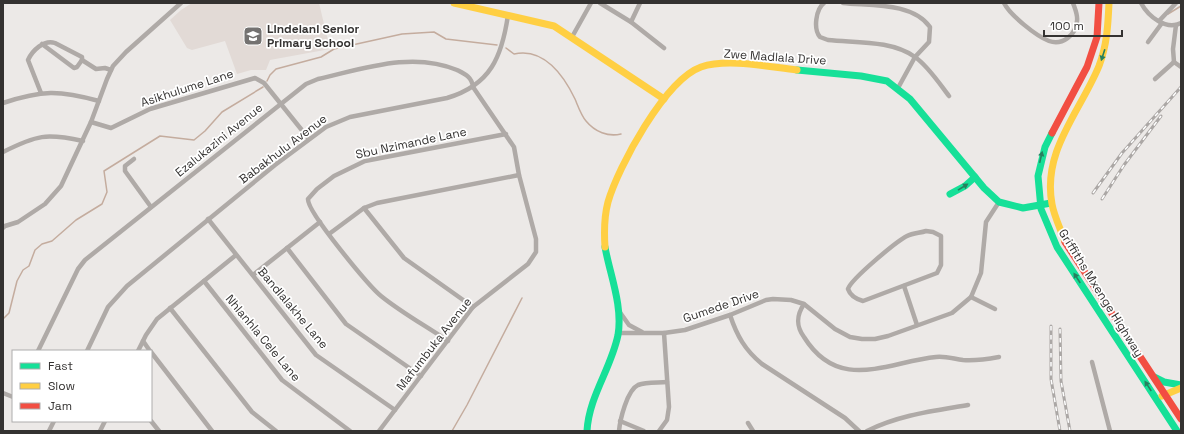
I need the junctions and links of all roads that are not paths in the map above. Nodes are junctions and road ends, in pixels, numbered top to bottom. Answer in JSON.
{"nodes":[{"id":1,"x":181,"y":3,"type":"edge"},
{"id":2,"x":454,"y":3,"type":"edge"},
{"id":3,"x":591,"y":3,"type":"edge"},
{"id":4,"x":600,"y":3,"type":"edge"},
{"id":5,"x":640,"y":3,"type":"edge"},
{"id":6,"x":824,"y":3,"type":"edge"},
{"id":7,"x":843,"y":3,"type":"edge"},
{"id":8,"x":1004,"y":3,"type":"edge"},
{"id":9,"x":1073,"y":3,"type":"edge"},
{"id":10,"x":1099,"y":3,"type":"edge"},
{"id":11,"x":1109,"y":3,"type":"edge"},
{"id":12,"x":1141,"y":3,"type":"edge"},
{"id":13,"x":1176,"y":3,"type":"edge"},
{"id":14,"x":508,"y":15,"type":"junction"},
{"id":15,"x":632,"y":22,"type":"junction"},
{"id":16,"x":1161,"y":22,"type":"junction"},
{"id":17,"x":1181,"y":23,"type":"edge"},
{"id":18,"x":1176,"y":25,"type":"junction"},
{"id":19,"x":572,"y":37,"type":"junction"},
{"id":20,"x":1148,"y":42,"type":"dead end"},
{"id":21,"x":42,"y":44,"type":"junction"},
{"id":22,"x":664,"y":48,"type":"dead end"},
{"id":23,"x":915,"y":57,"type":"junction"},
{"id":24,"x":82,"y":60,"type":"junction"},
{"id":25,"x":1174,"y":62,"type":"junction"},
{"id":26,"x":1181,"y":66,"type":"edge"},
{"id":27,"x":111,"y":70,"type":"junction"},
{"id":28,"x":1155,"y":80,"type":"dead end"},
{"id":29,"x":473,"y":87,"type":"junction"},
{"id":30,"x":898,"y":88,"type":"junction"},
{"id":31,"x":41,"y":92,"type":"junction"},
{"id":32,"x":949,"y":96,"type":"dead end"},
{"id":33,"x":664,"y":99,"type":"junction"},
{"id":34,"x":99,"y":101,"type":"junction"},
{"id":35,"x":3,"y":103,"type":"edge"},
{"id":36,"x":282,"y":103,"type":"junction"},
{"id":37,"x":91,"y":122,"type":"junction"},
{"id":38,"x":506,"y":134,"type":"junction"},
{"id":39,"x":309,"y":139,"type":"junction"},
{"id":40,"x":83,"y":141,"type":"junction"},
{"id":41,"x":3,"y":152,"type":"edge"},
{"id":42,"x":134,"y":159,"type":"dead end"},
{"id":43,"x":519,"y":175,"type":"junction"},
{"id":44,"x":975,"y":177,"type":"junction"},
{"id":45,"x":950,"y":194,"type":"dead end"},
{"id":46,"x":999,"y":202,"type":"junction"},
{"id":47,"x":1051,"y":203,"type":"junction"},
{"id":48,"x":1040,"y":206,"type":"junction"},
{"id":49,"x":151,"y":207,"type":"junction"},
{"id":50,"x":364,"y":208,"type":"junction"},
{"id":51,"x":208,"y":219,"type":"junction"},
{"id":52,"x":320,"y":222,"type":"junction"},
{"id":53,"x":4,"y":227,"type":"edge"},
{"id":54,"x":329,"y":234,"type":"junction"},
{"id":55,"x":287,"y":248,"type":"junction"},
{"id":56,"x":236,"y":255,"type":"junction"},
{"id":57,"x":252,"y":275,"type":"junction"},
{"id":58,"x":204,"y":281,"type":"junction"},
{"id":59,"x":904,"y":286,"type":"junction"},
{"id":60,"x":970,"y":297,"type":"junction"},
{"id":61,"x":804,"y":304,"type":"junction"},
{"id":62,"x":473,"y":307,"type":"junction"},
{"id":63,"x":170,"y":308,"type":"junction"},
{"id":64,"x":995,"y":309,"type":"dead end"},
{"id":65,"x":618,"y":310,"type":"junction"},
{"id":66,"x":730,"y":315,"type":"junction"},
{"id":67,"x":917,"y":325,"type":"junction"},
{"id":68,"x":618,"y":333,"type":"junction"},
{"id":69,"x":644,"y":333,"type":"junction"},
{"id":70,"x":664,"y":333,"type":"junction"},
{"id":71,"x":143,"y":341,"type":"junction"},
{"id":72,"x":448,"y":341,"type":"junction"},
{"id":73,"x":38,"y":350,"type":"edge"},
{"id":74,"x":87,"y":350,"type":"edge"},
{"id":75,"x":138,"y":350,"type":"edge"},
{"id":76,"x":150,"y":350,"type":"edge"},
{"id":77,"x":152,"y":352,"type":"edge"},
{"id":78,"x":1000,"y":357,"type":"dead end"},
{"id":79,"x":1092,"y":362,"type":"dead end"},
{"id":80,"x":421,"y":376,"type":"junction"},
{"id":81,"x":1153,"y":376,"type":"junction"},
{"id":82,"x":667,"y":382,"type":"junction"},
{"id":83,"x":1181,"y":385,"type":"edge"},
{"id":84,"x":1181,"y":388,"type":"edge"},
{"id":85,"x":1165,"y":395,"type":"junction"},
{"id":86,"x":1156,"y":399,"type":"junction"},
{"id":87,"x":968,"y":404,"type":"dead end"},
{"id":88,"x":395,"y":410,"type":"junction"},
{"id":89,"x":1181,"y":419,"type":"edge"},
{"id":90,"x":620,"y":421,"type":"junction"},
{"id":91,"x":152,"y":422,"type":"edge"},
{"id":92,"x":748,"y":423,"type":"dead end"},
{"id":93,"x":159,"y":431,"type":"edge"},
{"id":94,"x":212,"y":431,"type":"edge"},
{"id":95,"x":276,"y":431,"type":"edge"},
{"id":96,"x":350,"y":431,"type":"edge"},
{"id":97,"x":379,"y":431,"type":"edge"},
{"id":98,"x":587,"y":431,"type":"edge"},
{"id":99,"x":619,"y":431,"type":"edge"},
{"id":100,"x":644,"y":431,"type":"edge"},
{"id":101,"x":659,"y":431,"type":"edge"},
{"id":102,"x":753,"y":431,"type":"edge"},
{"id":103,"x":859,"y":431,"type":"edge"},
{"id":104,"x":867,"y":431,"type":"edge"},
{"id":105,"x":1110,"y":431,"type":"edge"},
{"id":106,"x":1176,"y":431,"type":"edge"}],
"edges":[{"from":1,"to":27,"type":"street"},
{"from":2,"to":14,"type":"street"},
{"from":3,"to":19,"type":"street"},
{"from":4,"to":15,"type":"street"},
{"from":5,"to":15,"type":"street"},
{"from":6,"to":23,"type":"street"},
{"from":7,"to":23,"type":"street"},
{"from":8,"to":9,"type":"street"},
{"from":48,"to":10,"type":"street","name":"Griffiths Mxenge Highway","one_way":true},
{"from":11,"to":47,"type":"street","name":"Griffiths Mxenge Highway","one_way":true},
{"from":12,"to":16,"type":"street"},
{"from":13,"to":16,"type":"street"},
{"from":14,"to":19,"type":"street"},
{"from":14,"to":29,"type":"street","name":"Babakhulu Avenue"},
{"from":15,"to":22,"type":"street"},
{"from":16,"to":18,"type":"street"},
{"from":16,"to":20,"type":"street"},
{"from":17,"to":18,"type":"street"},
{"from":18,"to":25,"type":"street"},
{"from":19,"to":33,"type":"street"},
{"from":21,"to":24,"type":"street"},
{"from":21,"to":24,"type":"street"},
{"from":21,"to":31,"type":"street"},
{"from":23,"to":30,"type":"street"},
{"from":23,"to":32,"type":"street"},
{"from":24,"to":27,"type":"street"},
{"from":25,"to":26,"type":"street"},
{"from":25,"to":28,"type":"street"},
{"from":27,"to":34,"type":"street"},
{"from":29,"to":36,"type":"street","name":"Ezalukazini Avenue"},
{"from":29,"to":38,"type":"street","name":"Mafumbuka Avenue"},
{"from":29,"to":39,"type":"street","name":"Babakhulu Avenue"},
{"from":30,"to":33,"type":"street","name":"Zwe Madlala Drive"},
{"from":30,"to":44,"type":"street","name":"Zwe Madlala Drive"},
{"from":31,"to":34,"type":"street"},
{"from":31,"to":35,"type":"street"},
{"from":33,"to":65,"type":"street","name":"Zwe Madlala Drive"},
{"from":34,"to":37,"type":"street"},
{"from":36,"to":37,"type":"street","name":"Asikhulume Lane"},
{"from":36,"to":39,"type":"street","name":"Asikhulume Lane"},
{"from":36,"to":49,"type":"street","name":"Ezalukazini Avenue"},
{"from":37,"to":40,"type":"street"},
{"from":38,"to":43,"type":"street","name":"Mafumbuka Avenue"},
{"from":38,"to":52,"type":"street","name":"Sbu Nzimande Lane"},
{"from":39,"to":51,"type":"street","name":"Babakhulu Avenue"},
{"from":40,"to":41,"type":"street"},
{"from":40,"to":53,"type":"street"},
{"from":42,"to":49,"type":"street"},
{"from":43,"to":50,"type":"street"},
{"from":43,"to":62,"type":"street","name":"Mafumbuka Avenue"},
{"from":45,"to":44,"type":"street","one_way":true},
{"from":44,"to":46,"type":"street","name":"Zwe Madlala Drive"},
{"from":46,"to":48,"type":"street","name":"Zwe Madlala Drive"},
{"from":46,"to":60,"type":"street","name":"Gumede Drive"},
{"from":47,"to":48,"type":"street","name":"Zwe Madlala Drive"},
{"from":47,"to":81,"type":"street","name":"Griffiths Mxenge Highway"},
{"from":86,"to":48,"type":"street","name":"Griffiths Mxenge Highway","one_way":true},
{"from":49,"to":73,"type":"street","name":"Ezalukazini Avenue"},
{"from":50,"to":54,"type":"street"},
{"from":50,"to":62,"type":"street"},
{"from":51,"to":56,"type":"street","name":"Bandlalakhe Lane"},
{"from":51,"to":74,"type":"street","name":"Babakhulu Avenue"},
{"from":52,"to":54,"type":"street"},
{"from":52,"to":55,"type":"street"},
{"from":54,"to":72,"type":"street"},
{"from":55,"to":57,"type":"street"},
{"from":55,"to":80,"type":"street"},
{"from":56,"to":57,"type":"street","name":"Bandlalakhe Lane"},
{"from":56,"to":58,"type":"street"},
{"from":57,"to":88,"type":"street","name":"Bandlalakhe Lane"},
{"from":58,"to":63,"type":"street"},
{"from":58,"to":96,"type":"street","name":"Nhlanhla Cele Lane"},
{"from":59,"to":59,"type":"street"},
{"from":59,"to":67,"type":"street"},
{"from":60,"to":64,"type":"street"},
{"from":60,"to":67,"type":"street","name":"Gumede Drive"},
{"from":61,"to":66,"type":"street","name":"Gumede Drive"},
{"from":61,"to":67,"type":"street","name":"Gumede Drive"},
{"from":61,"to":78,"type":"street"},
{"from":62,"to":72,"type":"street","name":"Mafumbuka Avenue"},
{"from":63,"to":71,"type":"street"},
{"from":63,"to":95,"type":"street"},
{"from":65,"to":68,"type":"street","name":"Zwe Madlala Drive"},
{"from":65,"to":69,"type":"street"},
{"from":66,"to":70,"type":"street","name":"Gumede Drive"},
{"from":66,"to":103,"type":"street"},
{"from":68,"to":69,"type":"street","name":"Gumede Drive"},
{"from":68,"to":98,"type":"street","name":"Zwe Madlala Drive"},
{"from":69,"to":70,"type":"street","name":"Gumede Drive"},
{"from":70,"to":82,"type":"street"},
{"from":71,"to":75,"type":"street"},
{"from":71,"to":76,"type":"street"},
{"from":72,"to":80,"type":"street","name":"Mafumbuka Avenue"},
{"from":77,"to":94,"type":"street"},
{"from":79,"to":105,"type":"street"},
{"from":80,"to":88,"type":"street","name":"Mafumbuka Avenue"},
{"from":81,"to":83,"type":"street"},
{"from":81,"to":85,"type":"street","name":"Griffiths Mxenge Highway"},
{"from":82,"to":90,"type":"street"},
{"from":82,"to":101,"type":"street"},
{"from":84,"to":85,"type":"street"},
{"from":85,"to":86,"type":"street"},
{"from":85,"to":89,"type":"street","name":"Griffiths Mxenge Highway"},
{"from":86,"to":106,"type":"street","name":"Griffiths Mxenge Highway"},
{"from":87,"to":104,"type":"street"},
{"from":88,"to":97,"type":"street","name":"Mafumbuka Avenue"},
{"from":90,"to":99,"type":"street"},
{"from":90,"to":100,"type":"street"},
{"from":91,"to":93,"type":"street"},
{"from":92,"to":102,"type":"street"}]}
